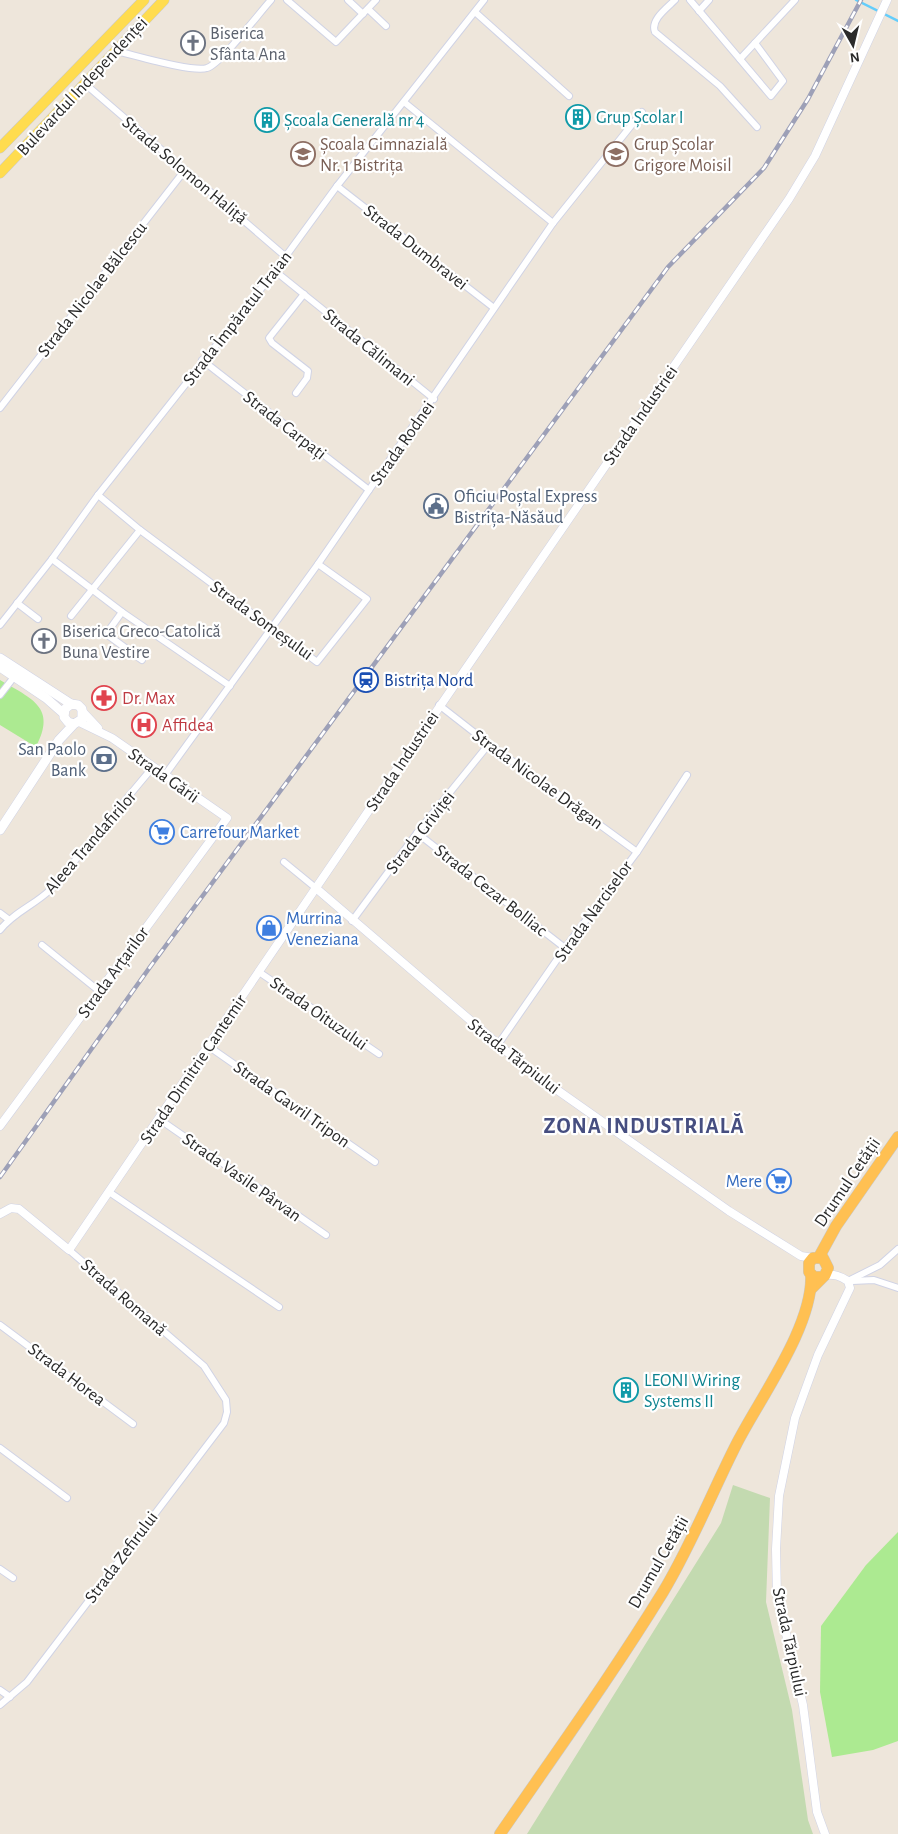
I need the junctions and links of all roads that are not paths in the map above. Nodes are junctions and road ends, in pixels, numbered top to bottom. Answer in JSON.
{"nodes":[{"id":1,"x":144,"y":0,"type":"edge"},
{"id":2,"x":164,"y":0,"type":"edge"},
{"id":3,"x":270,"y":0,"type":"edge"},
{"id":4,"x":287,"y":0,"type":"edge"},
{"id":5,"x":348,"y":0,"type":"edge"},
{"id":6,"x":376,"y":0,"type":"edge"},
{"id":7,"x":484,"y":0,"type":"edge"},
{"id":8,"x":675,"y":0,"type":"edge"},
{"id":9,"x":690,"y":0,"type":"edge"},
{"id":10,"x":709,"y":0,"type":"edge"},
{"id":11,"x":795,"y":0,"type":"edge"},
{"id":12,"x":886,"y":3,"type":"edge"},
{"id":13,"x":699,"y":11,"type":"junction"},
{"id":14,"x":366,"y":12,"type":"junction"},
{"id":15,"x":475,"y":12,"type":"junction"},
{"id":16,"x":386,"y":26,"type":"dead end"},
{"id":17,"x":755,"y":43,"type":"junction"},
{"id":18,"x":116,"y":50,"type":"junction"},
{"id":19,"x":740,"y":59,"type":"junction"},
{"id":20,"x":84,"y":83,"type":"junction"},
{"id":21,"x":569,"y":96,"type":"dead end"},
{"id":22,"x":404,"y":102,"type":"junction"},
{"id":23,"x":642,"y":112,"type":"dead end"},
{"id":24,"x":757,"y":126,"type":"dead end"},
{"id":25,"x":0,"y":148,"type":"edge"},
{"id":26,"x":184,"y":170,"type":"junction"},
{"id":27,"x":0,"y":173,"type":"edge"},
{"id":28,"x":337,"y":186,"type":"junction"},
{"id":29,"x":553,"y":223,"type":"junction"},
{"id":30,"x":286,"y":257,"type":"junction"},
{"id":31,"x":275,"y":271,"type":"junction"},
{"id":32,"x":304,"y":294,"type":"junction"},
{"id":33,"x":494,"y":308,"type":"junction"},
{"id":34,"x":202,"y":360,"type":"junction"},
{"id":35,"x":296,"y":393,"type":"dead end"},
{"id":36,"x":434,"y":399,"type":"junction"},
{"id":37,"x":0,"y":408,"type":"edge"},
{"id":38,"x":368,"y":490,"type":"junction"},
{"id":39,"x":98,"y":495,"type":"junction"},
{"id":40,"x":140,"y":530,"type":"junction"},
{"id":41,"x":52,"y":559,"type":"junction"},
{"id":42,"x":318,"y":564,"type":"junction"},
{"id":43,"x":91,"y":589,"type":"junction"},
{"id":44,"x":17,"y":603,"type":"junction"},
{"id":45,"x":122,"y":612,"type":"junction"},
{"id":46,"x":71,"y":616,"type":"dead end"},
{"id":47,"x":38,"y":619,"type":"dead end"},
{"id":48,"x":0,"y":625,"type":"edge"},
{"id":49,"x":271,"y":628,"type":"junction"},
{"id":50,"x":0,"y":658,"type":"edge"},
{"id":51,"x":142,"y":660,"type":"dead end"},
{"id":52,"x":0,"y":667,"type":"edge"},
{"id":53,"x":14,"y":676,"type":"junction"},
{"id":54,"x":230,"y":686,"type":"junction"},
{"id":55,"x":0,"y":695,"type":"edge"},
{"id":56,"x":71,"y":704,"type":"junction"},
{"id":57,"x":439,"y":705,"type":"junction"},
{"id":58,"x":83,"y":712,"type":"junction"},
{"id":59,"x":70,"y":720,"type":"junction"},
{"id":60,"x":101,"y":731,"type":"junction"},
{"id":61,"x":489,"y":744,"type":"junction"},
{"id":62,"x":153,"y":767,"type":"junction"},
{"id":63,"x":165,"y":775,"type":"junction"},
{"id":64,"x":687,"y":775,"type":"dead end"},
{"id":65,"x":227,"y":818,"type":"joint"},
{"id":66,"x":0,"y":830,"type":"edge"},
{"id":67,"x":417,"y":833,"type":"junction"},
{"id":68,"x":637,"y":852,"type":"junction"},
{"id":69,"x":284,"y":862,"type":"dead end"},
{"id":70,"x":317,"y":889,"type":"junction"},
{"id":71,"x":0,"y":913,"type":"edge"},
{"id":72,"x":8,"y":919,"type":"junction"},
{"id":73,"x":352,"y":921,"type":"junction"},
{"id":74,"x":0,"y":930,"type":"edge"},
{"id":75,"x":42,"y":945,"type":"dead end"},
{"id":76,"x":565,"y":948,"type":"junction"},
{"id":77,"x":259,"y":972,"type":"junction"},
{"id":78,"x":99,"y":991,"type":"junction"},
{"id":79,"x":208,"y":1046,"type":"junction"},
{"id":80,"x":497,"y":1046,"type":"junction"},
{"id":81,"x":379,"y":1054,"type":"dead end"},
{"id":82,"x":159,"y":1119,"type":"junction"},
{"id":83,"x":0,"y":1126,"type":"edge"},
{"id":84,"x":898,"y":1137,"type":"edge"},
{"id":85,"x":375,"y":1162,"type":"dead end"},
{"id":86,"x":109,"y":1192,"type":"junction"},
{"id":87,"x":0,"y":1214,"type":"edge"},
{"id":88,"x":326,"y":1235,"type":"dead end"},
{"id":89,"x":898,"y":1249,"type":"edge"},
{"id":90,"x":69,"y":1250,"type":"junction"},
{"id":91,"x":826,"y":1270,"type":"junction"},
{"id":92,"x":898,"y":1288,"type":"edge"},
{"id":93,"x":279,"y":1307,"type":"dead end"},
{"id":94,"x":0,"y":1325,"type":"edge"},
{"id":95,"x":226,"y":1400,"type":"joint"},
{"id":96,"x":133,"y":1424,"type":"dead end"},
{"id":97,"x":0,"y":1448,"type":"edge"},
{"id":98,"x":67,"y":1498,"type":"dead end"},
{"id":99,"x":0,"y":1569,"type":"edge"},
{"id":100,"x":13,"y":1578,"type":"dead end"},
{"id":101,"x":0,"y":1690,"type":"edge"},
{"id":102,"x":10,"y":1697,"type":"junction"},
{"id":103,"x":0,"y":1705,"type":"edge"},
{"id":104,"x":500,"y":1834,"type":"edge"},
{"id":105,"x":825,"y":1834,"type":"edge"}],
"edges":[{"from":1,"to":25,"type":"main road","name":"Bulevardul Independenței"},
{"from":2,"to":18,"type":"main road","name":"Bulevardul Independenței"},
{"from":3,"to":18,"type":"street"},
{"from":4,"to":14,"type":"street"},
{"from":5,"to":14,"type":"street"},
{"from":6,"to":14,"type":"street"},
{"from":7,"to":15,"type":"street","name":"Strada Împăratul Traian"},
{"from":8,"to":24,"type":"street"},
{"from":9,"to":13,"type":"street"},
{"from":10,"to":13,"type":"street"},
{"from":11,"to":17,"type":"street"},
{"from":12,"to":57,"type":"street","name":"Strada Industriei"},
{"from":13,"to":19,"type":"street"},
{"from":14,"to":16,"type":"street"},
{"from":15,"to":21,"type":"street"},
{"from":15,"to":22,"type":"street","name":"Strada Împăratul Traian"},
{"from":17,"to":19,"type":"street"},
{"from":17,"to":19,"type":"street"},
{"from":18,"to":20,"type":"main road","name":"Bulevardul Independenței"},
{"from":20,"to":26,"type":"street","name":"Strada Solomon Haliță"},
{"from":20,"to":27,"type":"main road","name":"Bulevardul Independenței"},
{"from":22,"to":28,"type":"street","name":"Strada Împăratul Traian"},
{"from":22,"to":29,"type":"street"},
{"from":23,"to":29,"type":"street","name":"Strada Rodnei"},
{"from":26,"to":30,"type":"street","name":"Strada Solomon Haliță"},
{"from":26,"to":37,"type":"street","name":"Strada Nicolae Bălcescu"},
{"from":28,"to":30,"type":"street","name":"Strada Împăratul Traian"},
{"from":28,"to":33,"type":"street","name":"Strada Dumbravei"},
{"from":29,"to":33,"type":"street","name":"Strada Rodnei"},
{"from":30,"to":31,"type":"street","name":"Strada Împăratul Traian"},
{"from":31,"to":32,"type":"street","name":"Strada Călimani"},
{"from":31,"to":34,"type":"street","name":"Strada Împăratul Traian"},
{"from":32,"to":35,"type":"street"},
{"from":32,"to":36,"type":"street","name":"Strada Călimani"},
{"from":33,"to":36,"type":"street","name":"Strada Rodnei"},
{"from":34,"to":38,"type":"street","name":"Strada Carpați"},
{"from":34,"to":39,"type":"street","name":"Strada Împăratul Traian"},
{"from":36,"to":38,"type":"street","name":"Strada Rodnei"},
{"from":38,"to":42,"type":"street","name":"Strada Rodnei"},
{"from":39,"to":40,"type":"street","name":"Strada Someșului"},
{"from":39,"to":41,"type":"street","name":"Strada Împăratul Traian"},
{"from":40,"to":43,"type":"street"},
{"from":40,"to":49,"type":"street","name":"Strada Someșului"},
{"from":41,"to":43,"type":"street"},
{"from":41,"to":44,"type":"street","name":"Strada Împăratul Traian"},
{"from":42,"to":49,"type":"street","name":"Strada Rodnei"},
{"from":42,"to":49,"type":"street","name":"Strada Someșului"},
{"from":43,"to":45,"type":"street"},
{"from":43,"to":46,"type":"street"},
{"from":44,"to":47,"type":"street"},
{"from":44,"to":48,"type":"street","name":"Strada Împăratul Traian"},
{"from":45,"to":51,"type":"street"},
{"from":45,"to":54,"type":"street"},
{"from":49,"to":54,"type":"street","name":"Strada Rodnei"},
{"from":50,"to":56,"type":"main road","name":"Strada Gării"},
{"from":52,"to":53,"type":"main road","name":"Strada Gării"},
{"from":53,"to":55,"type":"street"},
{"from":53,"to":59,"type":"main road","name":"Strada Gării"},
{"from":54,"to":63,"type":"street","name":"Strada Rodnei"},
{"from":56,"to":58,"type":"main road","name":"Strada Gării"},
{"from":56,"to":59,"type":"main road"},
{"from":57,"to":61,"type":"street","name":"Strada Nicolae Drăgan"},
{"from":57,"to":70,"type":"street","name":"Strada Industriei"},
{"from":58,"to":59,"type":"main road"},
{"from":58,"to":60,"type":"street","name":"Strada Gării"},
{"from":59,"to":60,"type":"street","name":"Strada Gării"},
{"from":59,"to":66,"type":"main road"},
{"from":60,"to":62,"type":"street","name":"Strada Gării"},
{"from":61,"to":67,"type":"street","name":"Strada Griviței"},
{"from":61,"to":68,"type":"street","name":"Strada Nicolae Drăgan"},
{"from":62,"to":63,"type":"street","name":"Strada Gării"},
{"from":62,"to":72,"type":"street","name":"Aleea Trandafirilor"},
{"from":63,"to":65,"type":"street","name":"Strada Gării"},
{"from":64,"to":68,"type":"street","name":"Strada Narciselor"},
{"from":65,"to":78,"type":"street","name":"Strada Arțarilor"},
{"from":67,"to":73,"type":"street","name":"Strada Griviței"},
{"from":67,"to":76,"type":"street","name":"Strada Cezar Bolliac"},
{"from":68,"to":76,"type":"street","name":"Strada Narciselor"},
{"from":69,"to":70,"type":"street"},
{"from":70,"to":73,"type":"street","name":"Strada Tărpiului"},
{"from":70,"to":77,"type":"street","name":"Strada Dimitrie Cantemir"},
{"from":71,"to":72,"type":"street"},
{"from":72,"to":74,"type":"street","name":"Aleea Trandafirilor"},
{"from":73,"to":80,"type":"street","name":"Strada Tărpiului"},
{"from":75,"to":78,"type":"street"},
{"from":76,"to":80,"type":"street","name":"Strada Narciselor"},
{"from":77,"to":79,"type":"street","name":"Strada Dimitrie Cantemir"},
{"from":77,"to":81,"type":"street","name":"Strada Oituzului"},
{"from":78,"to":83,"type":"street","name":"Strada Arțarilor"},
{"from":79,"to":82,"type":"street","name":"Strada Dimitrie Cantemir"},
{"from":79,"to":85,"type":"street","name":"Strada Gavril Tripon"},
{"from":80,"to":91,"type":"street","name":"Strada Tărpiului"},
{"from":82,"to":86,"type":"street","name":"Strada Dimitrie Cantemir"},
{"from":82,"to":88,"type":"street","name":"Strada Vasile Pârvan"},
{"from":84,"to":91,"type":"highway","name":"Drumul Cetății"},
{"from":86,"to":90,"type":"street","name":"Strada Dimitrie Cantemir"},
{"from":86,"to":93,"type":"street"},
{"from":87,"to":90,"type":"street","name":"Strada Romană"},
{"from":89,"to":91,"type":"street"},
{"from":90,"to":95,"type":"street","name":"Strada Romană"},
{"from":91,"to":92,"type":"street"},
{"from":91,"to":104,"type":"highway","name":"Drumul Cetății"},
{"from":91,"to":105,"type":"street","name":"Strada Tărpiului"},
{"from":94,"to":96,"type":"street","name":"Strada Horea"},
{"from":95,"to":102,"type":"street","name":"Strada Zefirului"},
{"from":97,"to":98,"type":"street"},
{"from":99,"to":100,"type":"street"},
{"from":101,"to":102,"type":"street"},
{"from":102,"to":103,"type":"street","name":"Strada Zefirului"}]}
